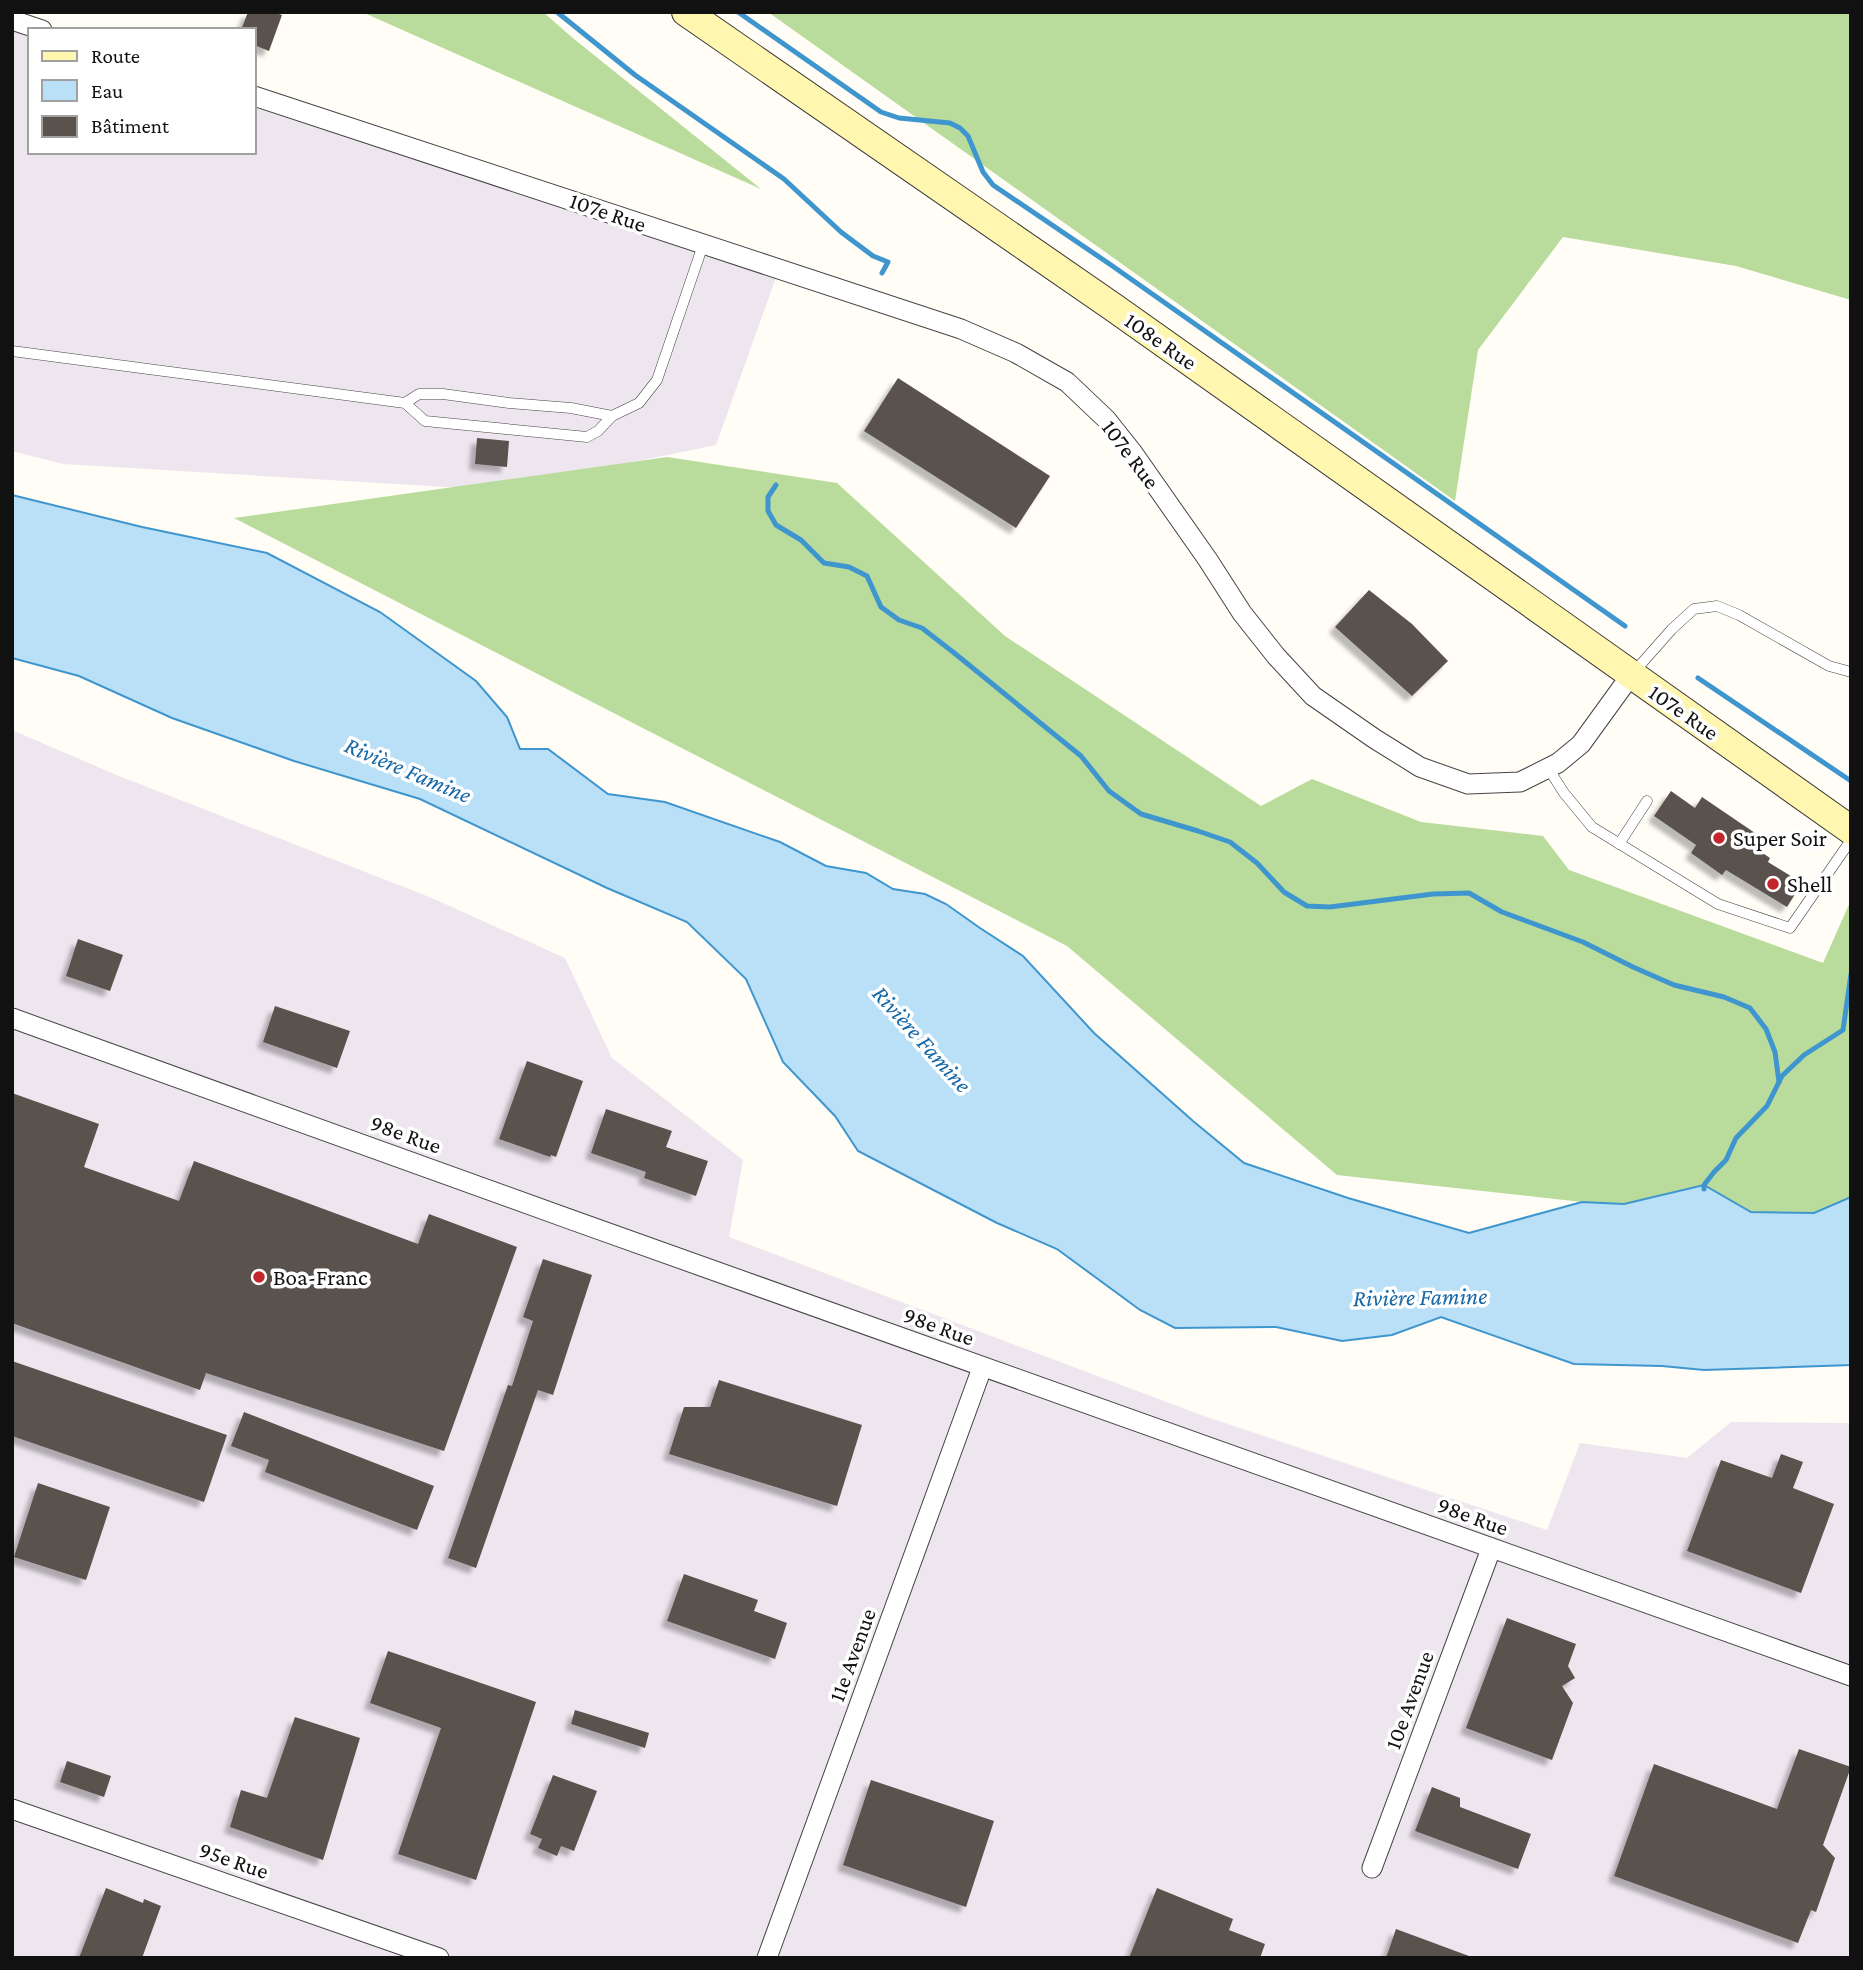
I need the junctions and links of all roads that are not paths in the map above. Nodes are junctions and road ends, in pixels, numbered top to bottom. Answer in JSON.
{"nodes":[{"id":1,"x":686,"y":12,"type":"edge"},
{"id":2,"x":12,"y":20,"type":"edge"},
{"id":3,"x":36,"y":28,"type":"edge"},
{"id":4,"x":256,"y":97,"type":"edge"},
{"id":5,"x":703,"y":245,"type":"junction"},
{"id":6,"x":12,"y":351,"type":"edge"},
{"id":7,"x":405,"y":403,"type":"junction"},
{"id":8,"x":612,"y":416,"type":"junction"},
{"id":9,"x":1851,"y":672,"type":"edge"},
{"id":10,"x":1631,"y":675,"type":"junction"},
{"id":11,"x":1548,"y":768,"type":"junction"},
{"id":12,"x":1647,"y":801,"type":"dead end"},
{"id":13,"x":1851,"y":830,"type":"edge"},
{"id":14,"x":1851,"y":840,"type":"edge"},
{"id":15,"x":1619,"y":844,"type":"junction"},
{"id":16,"x":12,"y":1018,"type":"edge"},
{"id":17,"x":982,"y":1368,"type":"junction"},
{"id":18,"x":1491,"y":1549,"type":"junction"},
{"id":19,"x":1851,"y":1676,"type":"edge"},
{"id":20,"x":12,"y":1810,"type":"edge"},
{"id":21,"x":1373,"y":1868,"type":"dead end"},
{"id":22,"x":439,"y":1958,"type":"edge"},
{"id":23,"x":767,"y":1958,"type":"edge"}],
"edges":[{"from":1,"to":10,"type":"main road","name":"108e Rue"},
{"from":2,"to":3,"type":"street"},
{"from":4,"to":5,"type":"street","name":"107e Rue"},
{"from":5,"to":8,"type":"lane"},
{"from":5,"to":11,"type":"street","name":"107e Rue"},
{"from":6,"to":7,"type":"lane"},
{"from":7,"to":8,"type":"lane"},
{"from":7,"to":8,"type":"lane"},
{"from":9,"to":10,"type":"lane"},
{"from":10,"to":11,"type":"street","name":"107e Rue"},
{"from":10,"to":13,"type":"main road","name":"107e Rue"},
{"from":11,"to":15,"type":"lane"},
{"from":12,"to":15,"type":"lane"},
{"from":14,"to":15,"type":"lane"},
{"from":16,"to":17,"type":"street","name":"98e Rue"},
{"from":17,"to":18,"type":"street","name":"98e Rue"},
{"from":17,"to":23,"type":"street","name":"11e Avenue"},
{"from":18,"to":19,"type":"street","name":"98e Rue"},
{"from":18,"to":21,"type":"street","name":"10e Avenue"},
{"from":20,"to":22,"type":"street","name":"95e Rue"}]}
